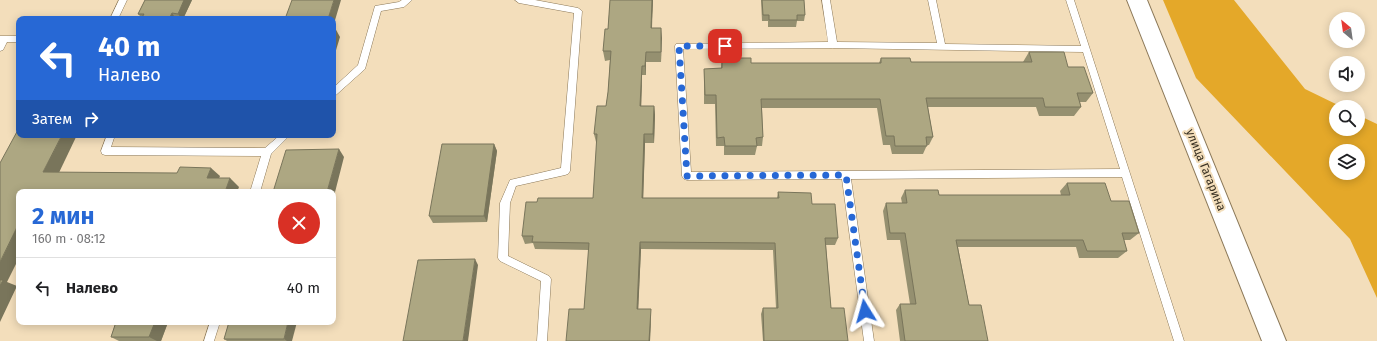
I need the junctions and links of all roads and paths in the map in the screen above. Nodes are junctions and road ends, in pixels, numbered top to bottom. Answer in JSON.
{"nodes":[{"id":1,"x":123,"y":0,"type":"edge"},
{"id":2,"x":408,"y":0,"type":"edge"},
{"id":3,"x":519,"y":0,"type":"edge"},
{"id":4,"x":826,"y":0,"type":"edge"},
{"id":5,"x":932,"y":0,"type":"edge"},
{"id":6,"x":1070,"y":0,"type":"edge"},
{"id":7,"x":1137,"y":0,"type":"edge"},
{"id":8,"x":115,"y":16,"type":"edge"},
{"id":9,"x":2,"y":39,"type":"edge"},
{"id":10,"x":16,"y":39,"type":"edge"},
{"id":11,"x":833,"y":45,"type":"junction"},
{"id":12,"x":942,"y":47,"type":"junction"},
{"id":13,"x":0,"y":48,"type":"edge"},
{"id":14,"x":1086,"y":49,"type":"junction"},
{"id":15,"x":336,"y":90,"type":"edge"},
{"id":16,"x":110,"y":138,"type":"edge"},
{"id":17,"x":283,"y":138,"type":"edge"},
{"id":18,"x":267,"y":152,"type":"junction"},
{"id":19,"x":1126,"y":173,"type":"junction"},
{"id":20,"x":846,"y":175,"type":"junction"},
{"id":21,"x":256,"y":189,"type":"edge"},
{"id":22,"x":214,"y":325,"type":"edge"},
{"id":23,"x":209,"y":341,"type":"edge"},
{"id":24,"x":542,"y":341,"type":"edge"},
{"id":25,"x":869,"y":341,"type":"edge"},
{"id":26,"x":1179,"y":341,"type":"edge"},
{"id":27,"x":1274,"y":341,"type":"edge"}],
"edges":[{"from":1,"to":8,"type":"lane"},
{"from":2,"to":15,"type":"lane"},
{"from":3,"to":24,"type":"lane"},
{"from":4,"to":11,"type":"lane"},
{"from":5,"to":12,"type":"lane"},
{"from":6,"to":14,"type":"lane"},
{"from":7,"to":27,"type":"street","name":"улица Гагарина"},
{"from":9,"to":10,"type":"lane"},
{"from":9,"to":13,"type":"lane"},
{"from":11,"to":12,"type":"lane"},
{"from":11,"to":20,"type":"lane"},
{"from":12,"to":14,"type":"lane"},
{"from":14,"to":19,"type":"lane"},
{"from":16,"to":18,"type":"lane"},
{"from":17,"to":18,"type":"lane"},
{"from":18,"to":21,"type":"lane"},
{"from":19,"to":20,"type":"lane"},
{"from":19,"to":26,"type":"lane"},
{"from":20,"to":25,"type":"lane"},
{"from":22,"to":23,"type":"lane"}]}
